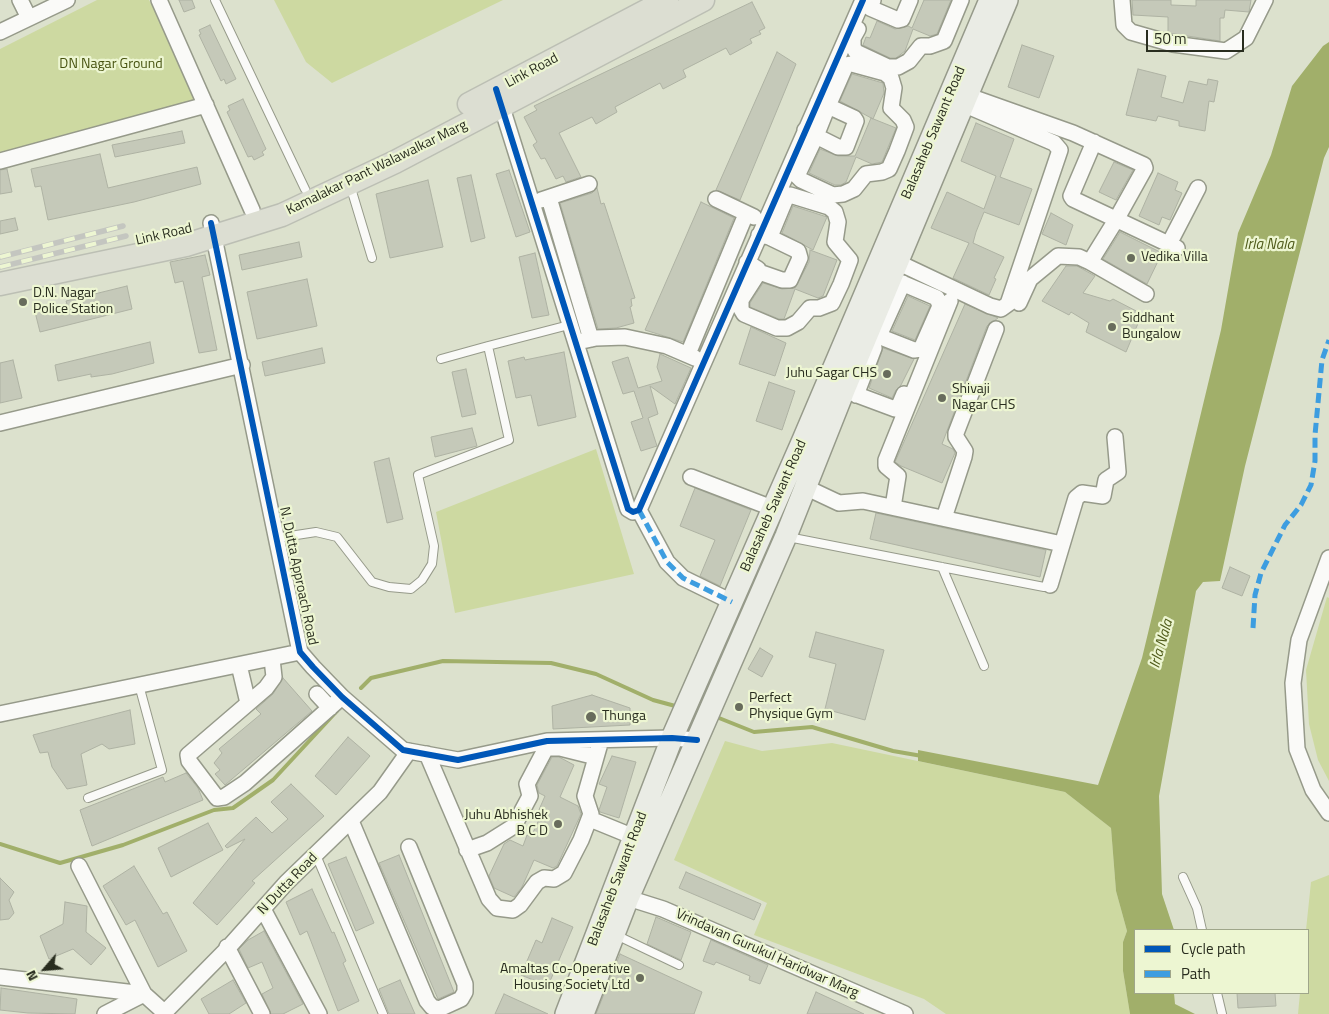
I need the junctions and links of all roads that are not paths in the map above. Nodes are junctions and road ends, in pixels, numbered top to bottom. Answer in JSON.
{"nodes":[{"id":1,"x":67,"y":0,"type":"edge"},
{"id":2,"x":158,"y":0,"type":"edge"},
{"id":3,"x":215,"y":0,"type":"edge"},
{"id":4,"x":667,"y":0,"type":"edge"},
{"id":5,"x":703,"y":0,"type":"edge"},
{"id":6,"x":910,"y":0,"type":"edge"},
{"id":7,"x":961,"y":0,"type":"edge"},
{"id":8,"x":990,"y":0,"type":"edge"},
{"id":9,"x":1007,"y":0,"type":"edge"},
{"id":10,"x":1122,"y":0,"type":"edge"},
{"id":11,"x":1265,"y":0,"type":"edge"},
{"id":12,"x":867,"y":3,"type":"edge"},
{"id":13,"x":30,"y":6,"type":"edge"},
{"id":14,"x":0,"y":32,"type":"edge"},
{"id":15,"x":499,"y":97,"type":"junction"},
{"id":16,"x":823,"y":104,"type":"junction"},
{"id":17,"x":206,"y":106,"type":"junction"},
{"id":18,"x":957,"y":107,"type":"junction"},
{"id":19,"x":811,"y":133,"type":"junction"},
{"id":20,"x":1094,"y":142,"type":"junction"},
{"id":21,"x":0,"y":161,"type":"edge"},
{"id":22,"x":349,"y":183,"type":"junction"},
{"id":23,"x":590,"y":184,"type":"dead end"},
{"id":24,"x":1198,"y":188,"type":"dead end"},
{"id":25,"x":308,"y":195,"type":"junction"},
{"id":26,"x":549,"y":198,"type":"junction"},
{"id":27,"x":716,"y":199,"type":"dead end"},
{"id":28,"x":531,"y":203,"type":"junction"},
{"id":29,"x":252,"y":210,"type":"junction"},
{"id":30,"x":746,"y":214,"type":"junction"},
{"id":31,"x":1116,"y":220,"type":"junction"},
{"id":32,"x":212,"y":231,"type":"junction"},
{"id":33,"x":764,"y":232,"type":"junction"},
{"id":34,"x":372,"y":258,"type":"dead end"},
{"id":35,"x":747,"y":262,"type":"junction"},
{"id":36,"x":1090,"y":262,"type":"junction"},
{"id":37,"x":0,"y":269,"type":"edge"},
{"id":38,"x":759,"y":272,"type":"junction"},
{"id":39,"x":897,"y":274,"type":"junction"},
{"id":40,"x":0,"y":284,"type":"edge"},
{"id":41,"x":1146,"y":294,"type":"dead end"},
{"id":42,"x":950,"y":301,"type":"dead end"},
{"id":43,"x":1018,"y":303,"type":"dead end"},
{"id":44,"x":586,"y":320,"type":"junction"},
{"id":45,"x":702,"y":320,"type":"junction"},
{"id":46,"x":569,"y":325,"type":"junction"},
{"id":47,"x":719,"y":328,"type":"junction"},
{"id":48,"x":996,"y":329,"type":"dead end"},
{"id":49,"x":591,"y":339,"type":"junction"},
{"id":50,"x":874,"y":339,"type":"junction"},
{"id":51,"x":575,"y":344,"type":"junction"},
{"id":52,"x":488,"y":346,"type":"junction"},
{"id":53,"x":688,"y":354,"type":"junction"},
{"id":54,"x":441,"y":359,"type":"dead end"},
{"id":55,"x":704,"y":362,"type":"junction"},
{"id":56,"x":917,"y":363,"type":"dead end"},
{"id":57,"x":242,"y":365,"type":"junction"},
{"id":58,"x":850,"y":392,"type":"junction"},
{"id":59,"x":0,"y":423,"type":"edge"},
{"id":60,"x":1115,"y":437,"type":"dead end"},
{"id":61,"x":691,"y":477,"type":"dead end"},
{"id":62,"x":805,"y":487,"type":"junction"},
{"id":63,"x":772,"y":508,"type":"junction"},
{"id":64,"x":893,"y":508,"type":"junction"},
{"id":65,"x":639,"y":510,"type":"junction"},
{"id":66,"x":944,"y":518,"type":"junction"},
{"id":67,"x":786,"y":536,"type":"junction"},
{"id":68,"x":277,"y":538,"type":"junction"},
{"id":69,"x":1062,"y":544,"type":"junction"},
{"id":70,"x":1329,"y":558,"type":"edge"},
{"id":71,"x":942,"y":567,"type":"junction"},
{"id":72,"x":1047,"y":586,"type":"joint"},
{"id":73,"x":732,"y":602,"type":"junction"},
{"id":74,"x":300,"y":652,"type":"junction"},
{"id":75,"x":272,"y":658,"type":"junction"},
{"id":76,"x":239,"y":665,"type":"junction"},
{"id":77,"x":984,"y":666,"type":"dead end"},
{"id":78,"x":139,"y":686,"type":"junction"},
{"id":79,"x":317,"y":694,"type":"dead end"},
{"id":80,"x":342,"y":697,"type":"junction"},
{"id":81,"x":248,"y":703,"type":"junction"},
{"id":82,"x":330,"y":708,"type":"junction"},
{"id":83,"x":0,"y":714,"type":"edge"},
{"id":84,"x":672,"y":738,"type":"junction"},
{"id":85,"x":601,"y":740,"type":"junction"},
{"id":86,"x":697,"y":740,"type":"junction"},
{"id":87,"x":546,"y":745,"type":"junction"},
{"id":88,"x":409,"y":751,"type":"junction"},
{"id":89,"x":427,"y":754,"type":"junction"},
{"id":90,"x":596,"y":756,"type":"junction"},
{"id":91,"x":88,"y":798,"type":"dead end"},
{"id":92,"x":1329,"y":813,"type":"edge"},
{"id":93,"x":590,"y":819,"type":"junction"},
{"id":94,"x":351,"y":821,"type":"junction"},
{"id":95,"x":634,"y":837,"type":"junction"},
{"id":96,"x":409,"y":847,"type":"dead end"},
{"id":97,"x":467,"y":850,"type":"junction"},
{"id":98,"x":316,"y":855,"type":"junction"},
{"id":99,"x":79,"y":866,"type":"dead end"},
{"id":100,"x":1183,"y":876,"type":"dead end"},
{"id":101,"x":628,"y":898,"type":"junction"},
{"id":102,"x":263,"y":909,"type":"junction"},
{"id":103,"x":1202,"y":929,"type":"edge"},
{"id":104,"x":614,"y":934,"type":"junction"},
{"id":105,"x":226,"y":947,"type":"junction"},
{"id":106,"x":679,"y":965,"type":"dead end"},
{"id":107,"x":0,"y":978,"type":"edge"},
{"id":108,"x":144,"y":994,"type":"junction"},
{"id":109,"x":1217,"y":994,"type":"edge"},
{"id":110,"x":164,"y":1013,"type":"edge"},
{"id":111,"x":573,"y":1013,"type":"edge"},
{"id":112,"x":105,"y":1014,"type":"edge"},
{"id":113,"x":262,"y":1014,"type":"edge"},
{"id":114,"x":319,"y":1014,"type":"edge"},
{"id":115,"x":383,"y":1014,"type":"edge"},
{"id":116,"x":905,"y":1014,"type":"edge"},
{"id":117,"x":1222,"y":1014,"type":"edge"}],
"edges":[{"from":1,"to":13,"type":"street"},
{"from":2,"to":17,"type":"street"},
{"from":3,"to":25,"type":"lane"},
{"from":4,"to":15,"type":"main road","name":"Link Road"},
{"from":5,"to":15,"type":"main road","name":"Kamalakar Pant Walawalkar Marg"},
{"from":6,"to":12,"type":"street"},
{"from":7,"to":12,"type":"street"},
{"from":8,"to":18,"type":"main road","name":"Balasaheb Sawant Road"},
{"from":9,"to":18,"type":"main road","name":"Balasaheb Sawant Road"},
{"from":10,"to":11,"type":"street"},
{"from":12,"to":16,"type":"street"},
{"from":13,"to":14,"type":"street"},
{"from":15,"to":22,"type":"main road","name":"Kamalakar Pant Walawalkar Marg"},
{"from":15,"to":25,"type":"main road","name":"Link Road"},
{"from":15,"to":28,"type":"street"},
{"from":16,"to":19,"type":"street"},
{"from":16,"to":19,"type":"street"},
{"from":16,"to":19,"type":"street"},
{"from":17,"to":21,"type":"street"},
{"from":17,"to":29,"type":"street"},
{"from":18,"to":20,"type":"street"},
{"from":18,"to":39,"type":"main road","name":"Balasaheb Sawant Road"},
{"from":18,"to":39,"type":"street"},
{"from":18,"to":63,"type":"main road","name":"Balasaheb Sawant Road"},
{"from":19,"to":33,"type":"street"},
{"from":20,"to":31,"type":"street"},
{"from":20,"to":31,"type":"street"},
{"from":22,"to":25,"type":"main road","name":"Kamalakar Pant Walawalkar Marg"},
{"from":22,"to":34,"type":"lane"},
{"from":23,"to":26,"type":"street"},
{"from":24,"to":31,"type":"street"},
{"from":25,"to":29,"type":"main road","name":"Link Road"},
{"from":25,"to":32,"type":"main road","name":"Kamalakar Pant Walawalkar Marg"},
{"from":26,"to":28,"type":"street"},
{"from":26,"to":44,"type":"street"},
{"from":27,"to":30,"type":"street"},
{"from":28,"to":46,"type":"street"},
{"from":29,"to":32,"type":"main road","name":"Link Road"},
{"from":30,"to":33,"type":"street"},
{"from":30,"to":45,"type":"street"},
{"from":31,"to":36,"type":"street"},
{"from":32,"to":37,"type":"main road","name":"Link Road"},
{"from":32,"to":40,"type":"main road","name":"Kamalakar Pant Walawalkar Marg"},
{"from":32,"to":57,"type":"street","name":"N. Dutta Approach Road"},
{"from":33,"to":35,"type":"street"},
{"from":33,"to":38,"type":"street"},
{"from":33,"to":38,"type":"street"},
{"from":35,"to":38,"type":"street"},
{"from":35,"to":47,"type":"street"},
{"from":36,"to":41,"type":"street"},
{"from":36,"to":43,"type":"street"},
{"from":39,"to":50,"type":"main road","name":"Balasaheb Sawant Road"},
{"from":39,"to":50,"type":"street"},
{"from":42,"to":64,"type":"street"},
{"from":44,"to":46,"type":"street"},
{"from":44,"to":49,"type":"street"},
{"from":45,"to":47,"type":"street"},
{"from":45,"to":53,"type":"street"},
{"from":46,"to":51,"type":"street"},
{"from":46,"to":52,"type":"lane"},
{"from":47,"to":55,"type":"street"},
{"from":48,"to":66,"type":"street"},
{"from":49,"to":51,"type":"street"},
{"from":49,"to":53,"type":"street"},
{"from":50,"to":58,"type":"main road","name":"Balasaheb Sawant Road"},
{"from":51,"to":65,"type":"street"},
{"from":52,"to":54,"type":"lane"},
{"from":52,"to":68,"type":"lane"},
{"from":53,"to":55,"type":"street"},
{"from":55,"to":65,"type":"street"},
{"from":56,"to":58,"type":"street"},
{"from":57,"to":59,"type":"street"},
{"from":57,"to":68,"type":"street","name":"N. Dutta Approach Road"},
{"from":58,"to":62,"type":"main road","name":"Balasaheb Sawant Road"},
{"from":60,"to":69,"type":"street"},
{"from":61,"to":63,"type":"street"},
{"from":62,"to":64,"type":"street"},
{"from":62,"to":67,"type":"main road","name":"Balasaheb Sawant Road"},
{"from":63,"to":73,"type":"main road","name":"Balasaheb Sawant Road"},
{"from":64,"to":66,"type":"street"},
{"from":65,"to":73,"type":"street"},
{"from":66,"to":69,"type":"street"},
{"from":67,"to":71,"type":"lane"},
{"from":67,"to":86,"type":"main road","name":"Balasaheb Sawant Road"},
{"from":68,"to":74,"type":"street","name":"N. Dutta Approach Road"},
{"from":69,"to":72,"type":"street"},
{"from":70,"to":92,"type":"street"},
{"from":71,"to":72,"type":"lane"},
{"from":71,"to":77,"type":"lane"},
{"from":73,"to":84,"type":"main road","name":"Balasaheb Sawant Road"},
{"from":74,"to":75,"type":"street"},
{"from":74,"to":80,"type":"street","name":"N. Dutta Approach Road"},
{"from":75,"to":76,"type":"street"},
{"from":75,"to":81,"type":"street"},
{"from":76,"to":78,"type":"street"},
{"from":76,"to":81,"type":"street"},
{"from":78,"to":83,"type":"street"},
{"from":78,"to":91,"type":"lane"},
{"from":79,"to":82,"type":"street"},
{"from":80,"to":82,"type":"street"},
{"from":80,"to":88,"type":"street","name":"N. Dutta Approach Road"},
{"from":81,"to":82,"type":"street"},
{"from":84,"to":85,"type":"street","name":"N. Dutta Approach Road"},
{"from":84,"to":86,"type":"street","name":"N. Dutta Approach Road"},
{"from":84,"to":95,"type":"main road","name":"Balasaheb Sawant Road"},
{"from":85,"to":87,"type":"street","name":"N. Dutta Approach Road"},
{"from":85,"to":90,"type":"street"},
{"from":86,"to":101,"type":"main road","name":"Balasaheb Sawant Road"},
{"from":87,"to":89,"type":"street","name":"N. Dutta Approach Road"},
{"from":87,"to":90,"type":"street"},
{"from":87,"to":97,"type":"street"},
{"from":88,"to":89,"type":"street","name":"N. Dutta Approach Road"},
{"from":88,"to":94,"type":"street","name":"N Dutta Road"},
{"from":89,"to":97,"type":"street"},
{"from":90,"to":93,"type":"street"},
{"from":93,"to":95,"type":"street"},
{"from":93,"to":97,"type":"street"},
{"from":94,"to":96,"type":"street"},
{"from":94,"to":98,"type":"street","name":"N Dutta Road"},
{"from":95,"to":111,"type":"main road","name":"Balasaheb Sawant Road"},
{"from":98,"to":102,"type":"street","name":"N Dutta Road"},
{"from":98,"to":115,"type":"lane"},
{"from":99,"to":108,"type":"street"},
{"from":100,"to":103,"type":"lane"},
{"from":101,"to":104,"type":"main road","name":"Balasaheb Sawant Road"},
{"from":101,"to":116,"type":"street","name":"Vrindavan Gurukul Haridwar Marg"},
{"from":102,"to":105,"type":"street","name":"N Dutta Road"},
{"from":102,"to":114,"type":"street"},
{"from":104,"to":106,"type":"lane"},
{"from":104,"to":111,"type":"main road","name":"Balasaheb Sawant Road"},
{"from":105,"to":110,"type":"street","name":"N Dutta Road"},
{"from":105,"to":113,"type":"street"},
{"from":107,"to":108,"type":"street"},
{"from":108,"to":110,"type":"street"},
{"from":108,"to":112,"type":"street"},
{"from":109,"to":117,"type":"lane"}]}
